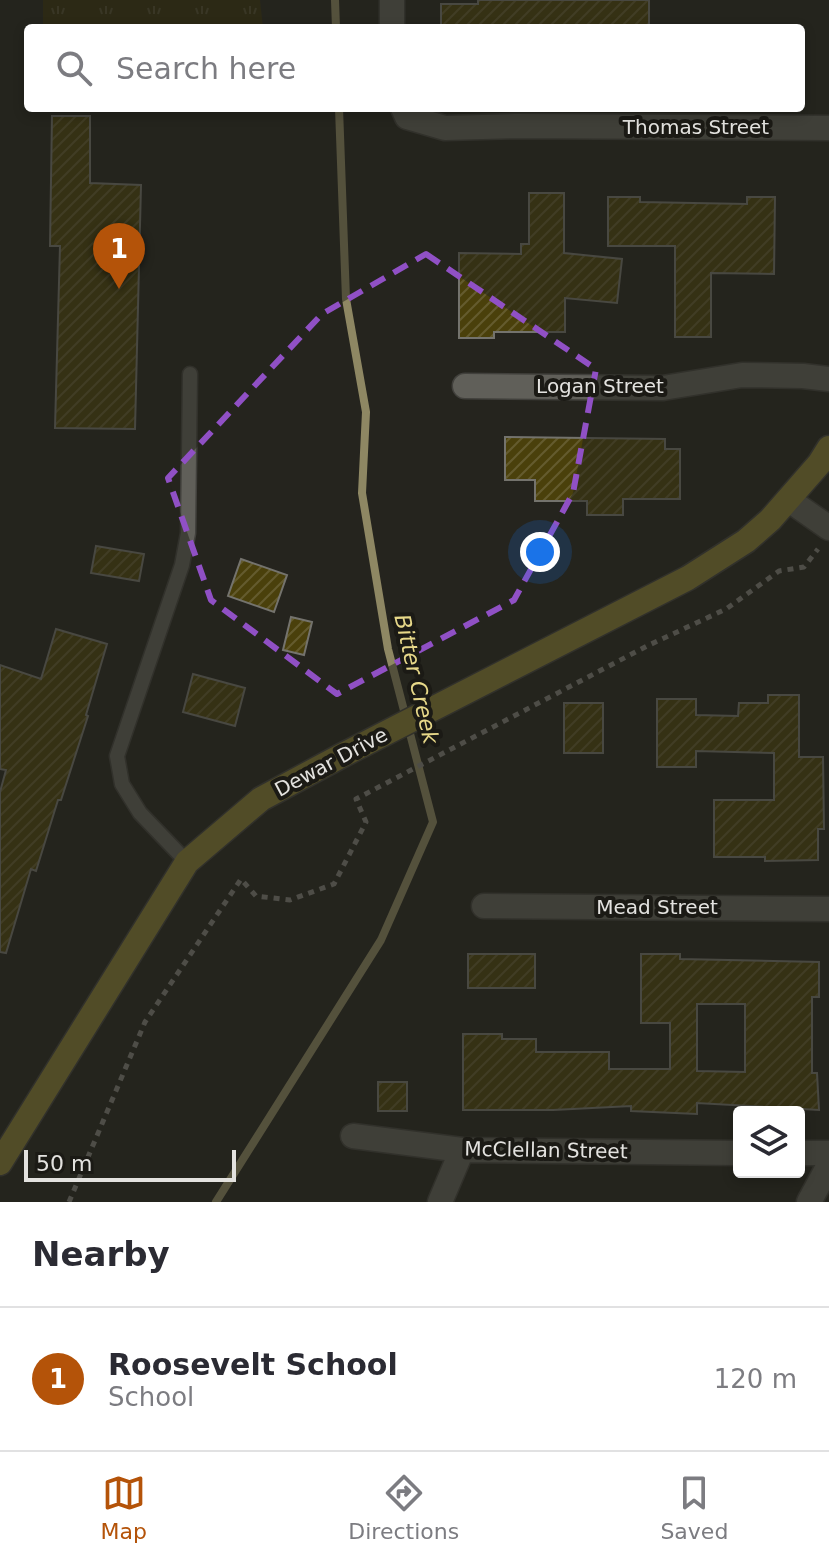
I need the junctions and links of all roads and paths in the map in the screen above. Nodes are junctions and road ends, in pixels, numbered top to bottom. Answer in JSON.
{"nodes":[{"id":1,"x":392,"y":0,"type":"edge"},
{"id":2,"x":392,"y":24,"type":"edge"},
{"id":3,"x":405,"y":112,"type":"edge"},
{"id":4,"x":829,"y":128,"type":"edge"},
{"id":5,"x":190,"y":374,"type":"dead end"},
{"id":6,"x":829,"y":379,"type":"edge"},
{"id":7,"x":465,"y":386,"type":"dead end"},
{"id":8,"x":829,"y":448,"type":"edge"},
{"id":9,"x":789,"y":500,"type":"junction"},
{"id":10,"x":825,"y":537,"type":"edge"},
{"id":11,"x":187,"y":862,"type":"junction"},
{"id":12,"x":484,"y":906,"type":"dead end"},
{"id":13,"x":829,"y":909,"type":"edge"},
{"id":14,"x":353,"y":1136,"type":"dead end"},
{"id":15,"x":462,"y":1150,"type":"junction"},
{"id":16,"x":733,"y":1153,"type":"edge"},
{"id":17,"x":805,"y":1153,"type":"edge"},
{"id":18,"x":829,"y":1153,"type":"edge"},
{"id":19,"x":0,"y":1163,"type":"edge"},
{"id":20,"x":829,"y":1165,"type":"edge"},
{"id":21,"x":69,"y":1202,"type":"edge"},
{"id":22,"x":440,"y":1202,"type":"edge"},
{"id":23,"x":809,"y":1202,"type":"edge"}],
"edges":[{"from":1,"to":2,"type":"street"},
{"from":3,"to":4,"type":"street","name":"Thomas Street"},
{"from":5,"to":11,"type":"lane"},
{"from":6,"to":7,"type":"street","name":"Logan Street"},
{"from":8,"to":9,"type":"main road","name":"Dewar Drive"},
{"from":9,"to":10,"type":"street"},
{"from":9,"to":11,"type":"main road","name":"Dewar Drive"},
{"from":10,"to":21,"type":"path"},
{"from":11,"to":19,"type":"main road","name":"Dewar Drive"},
{"from":12,"to":13,"type":"street","name":"Mead Street"},
{"from":14,"to":15,"type":"street","name":"McClellan Street"},
{"from":15,"to":16,"type":"street","name":"McClellan Street"},
{"from":15,"to":22,"type":"street"},
{"from":17,"to":18,"type":"street"},
{"from":20,"to":23,"type":"street"}]}
